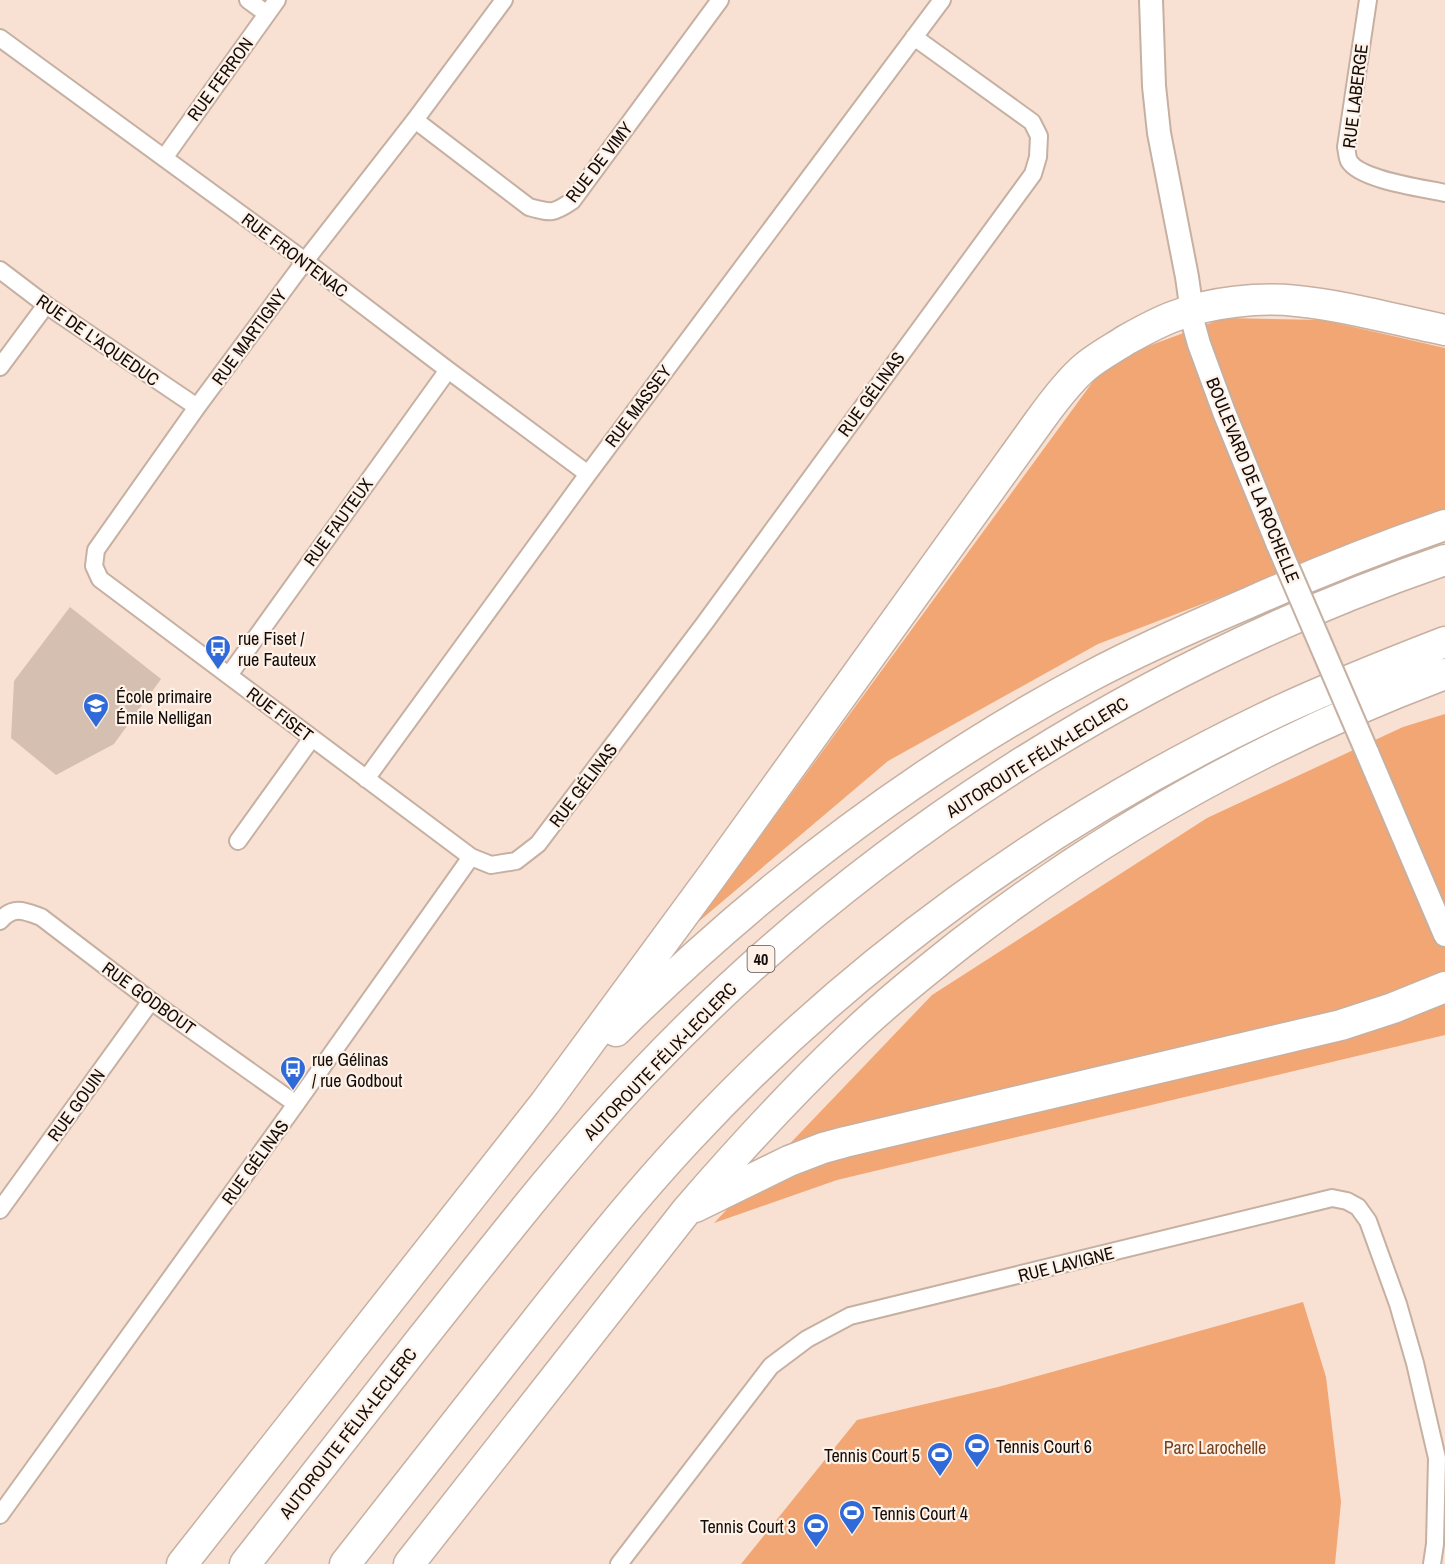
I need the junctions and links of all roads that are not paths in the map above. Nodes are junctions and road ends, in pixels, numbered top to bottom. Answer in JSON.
{"nodes":[{"id":1,"x":248,"y":0,"type":"edge"},
{"id":2,"x":277,"y":0,"type":"edge"},
{"id":3,"x":504,"y":0,"type":"edge"},
{"id":4,"x":720,"y":0,"type":"edge"},
{"id":5,"x":942,"y":0,"type":"edge"},
{"id":6,"x":1151,"y":0,"type":"edge"},
{"id":7,"x":1368,"y":0,"type":"edge"},
{"id":8,"x":267,"y":14,"type":"junction"},
{"id":9,"x":914,"y":37,"type":"junction"},
{"id":10,"x":0,"y":38,"type":"edge"},
{"id":11,"x":415,"y":120,"type":"junction"},
{"id":12,"x":164,"y":158,"type":"junction"},
{"id":13,"x":1445,"y":193,"type":"edge"},
{"id":14,"x":305,"y":261,"type":"junction"},
{"id":15,"x":0,"y":270,"type":"edge"},
{"id":16,"x":46,"y":305,"type":"junction"},
{"id":17,"x":1191,"y":311,"type":"junction"},
{"id":18,"x":1445,"y":330,"type":"edge"},
{"id":19,"x":0,"y":367,"type":"edge"},
{"id":20,"x":448,"y":370,"type":"junction"},
{"id":21,"x":197,"y":407,"type":"junction"},
{"id":22,"x":588,"y":474,"type":"junction"},
{"id":23,"x":1445,"y":525,"type":"edge"},
{"id":24,"x":1445,"y":560,"type":"edge"},
{"id":25,"x":94,"y":566,"type":"joint"},
{"id":26,"x":1445,"y":642,"type":"edge"},
{"id":27,"x":1445,"y":674,"type":"edge"},
{"id":28,"x":229,"y":675,"type":"junction"},
{"id":29,"x":312,"y":738,"type":"junction"},
{"id":30,"x":366,"y":778,"type":"junction"},
{"id":31,"x":238,"y":841,"type":"dead end"},
{"id":32,"x":471,"y":857,"type":"junction"},
{"id":33,"x":0,"y":921,"type":"edge"},
{"id":34,"x":1445,"y":935,"type":"edge"},
{"id":35,"x":1445,"y":987,"type":"edge"},
{"id":36,"x":151,"y":1001,"type":"junction"},
{"id":37,"x":545,"y":1102,"type":"junction"},
{"id":38,"x":296,"y":1104,"type":"junction"},
{"id":39,"x":0,"y":1210,"type":"edge"},
{"id":40,"x":687,"y":1210,"type":"junction"},
{"id":41,"x":1441,"y":1457,"type":"edge"},
{"id":42,"x":0,"y":1515,"type":"edge"},
{"id":43,"x":182,"y":1564,"type":"edge"},
{"id":44,"x":245,"y":1564,"type":"edge"},
{"id":45,"x":345,"y":1564,"type":"edge"},
{"id":46,"x":409,"y":1564,"type":"edge"},
{"id":47,"x":619,"y":1564,"type":"edge"},
{"id":48,"x":1432,"y":1564,"type":"edge"}],
"edges":[{"from":1,"to":8,"type":"street"},
{"from":2,"to":8,"type":"street","name":"RUE FERRON"},
{"from":3,"to":11,"type":"street","name":"RUE MARTIGNY"},
{"from":4,"to":11,"type":"street","name":"RUE DE VIMY"},
{"from":5,"to":9,"type":"street","name":"RUE MASSEY"},
{"from":6,"to":17,"type":"street","name":"BOULEVARD DE LA ROCHELLE"},
{"from":7,"to":13,"type":"street","name":"RUE LABERGE"},
{"from":8,"to":12,"type":"street","name":"RUE FERRON"},
{"from":9,"to":22,"type":"street","name":"RUE MASSEY"},
{"from":9,"to":32,"type":"street","name":"RUE GÉLINAS"},
{"from":10,"to":12,"type":"street","name":"RUE FRONTENAC"},
{"from":11,"to":14,"type":"street","name":"RUE MARTIGNY"},
{"from":12,"to":14,"type":"street","name":"RUE FRONTENAC"},
{"from":14,"to":20,"type":"street","name":"RUE FRONTENAC"},
{"from":14,"to":21,"type":"street","name":"RUE MARTIGNY"},
{"from":15,"to":16,"type":"street","name":"RUE DE L'AQUEDUC"},
{"from":16,"to":19,"type":"street"},
{"from":16,"to":21,"type":"street","name":"RUE DE L'AQUEDUC"},
{"from":17,"to":18,"type":"highway"},
{"from":17,"to":34,"type":"street","name":"BOULEVARD DE LA ROCHELLE","bridge":true},
{"from":17,"to":37,"type":"highway"},
{"from":20,"to":22,"type":"street","name":"RUE FRONTENAC"},
{"from":20,"to":28,"type":"street","name":"RUE FAUTEUX"},
{"from":21,"to":25,"type":"street","name":"RUE MARTIGNY"},
{"from":22,"to":30,"type":"street","name":"RUE MASSEY"},
{"from":23,"to":37,"type":"highway"},
{"from":24,"to":44,"type":"highway","name":"AUTOROUTE FÉLIX-LECLERC","number":"40"},
{"from":25,"to":28,"type":"street","name":"RUE FISET"},
{"from":26,"to":45,"type":"highway"},
{"from":27,"to":40,"type":"highway"},
{"from":28,"to":29,"type":"street","name":"RUE FISET"},
{"from":29,"to":30,"type":"street","name":"RUE FISET"},
{"from":29,"to":31,"type":"street"},
{"from":30,"to":32,"type":"street","name":"RUE FISET"},
{"from":32,"to":38,"type":"street","name":"RUE GÉLINAS"},
{"from":33,"to":36,"type":"street","name":"RUE GODBOUT"},
{"from":35,"to":40,"type":"highway"},
{"from":36,"to":38,"type":"street","name":"RUE GODBOUT"},
{"from":36,"to":39,"type":"street","name":"RUE GOUIN"},
{"from":37,"to":43,"type":"highway"},
{"from":38,"to":42,"type":"street","name":"RUE GÉLINAS"},
{"from":40,"to":46,"type":"highway"},
{"from":41,"to":47,"type":"street","name":"RUE LAVIGNE"},
{"from":41,"to":48,"type":"street","name":"RUE LAVIGNE"}]}
